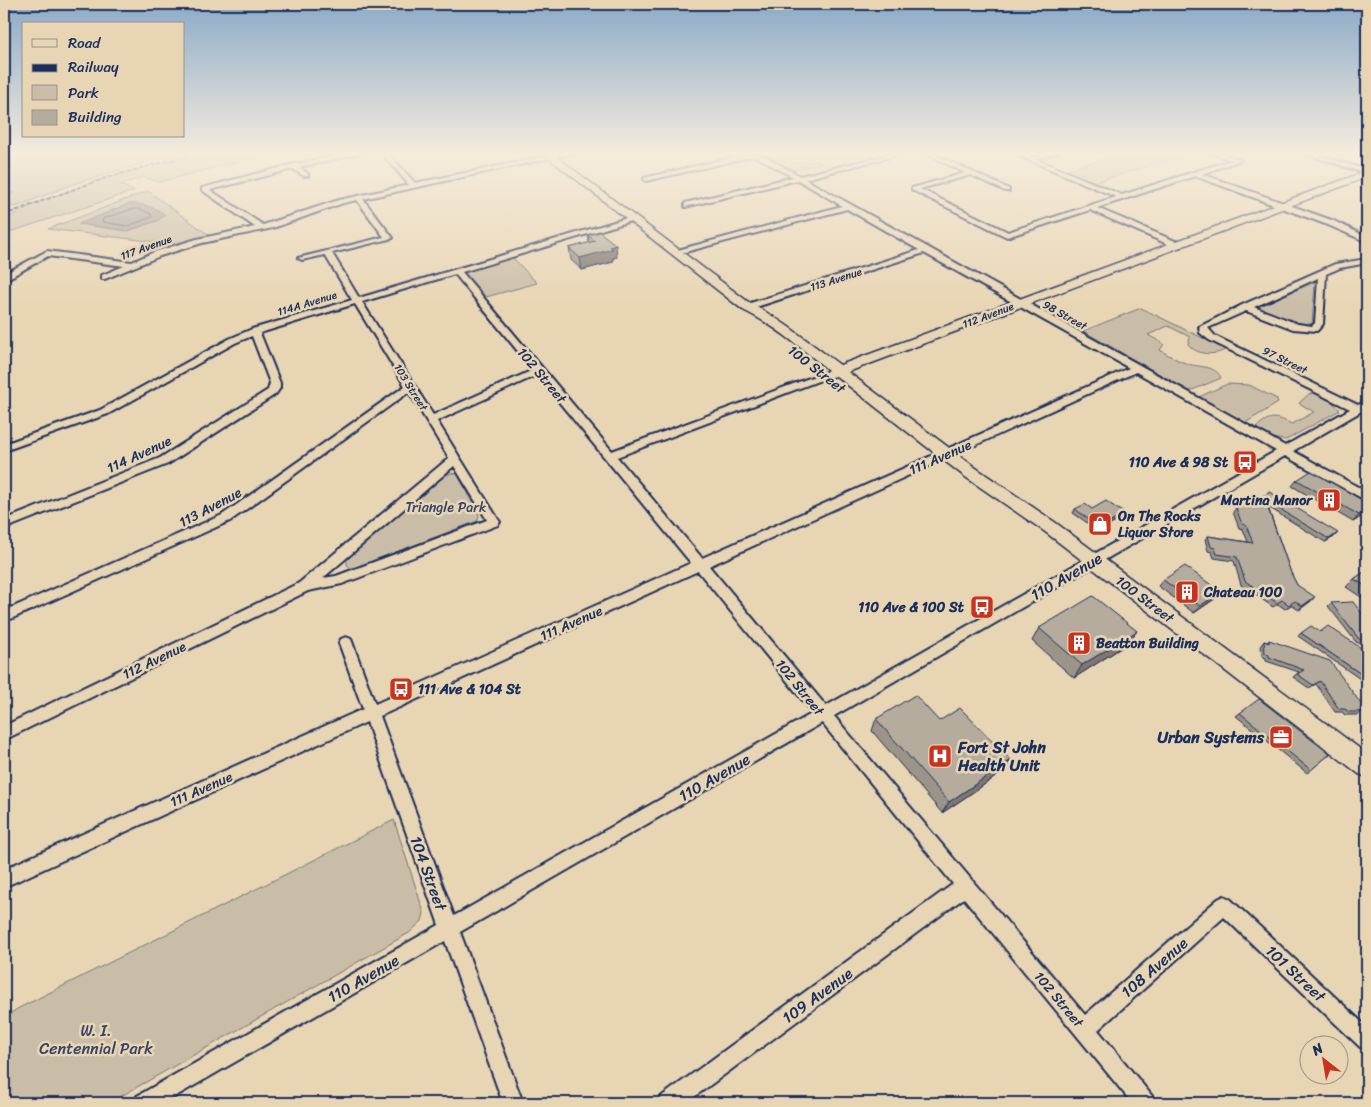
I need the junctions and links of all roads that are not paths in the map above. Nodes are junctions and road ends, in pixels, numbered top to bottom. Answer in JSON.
{"nodes":[{"id":1,"x":226,"y":204,"type":"edge"},
{"id":2,"x":331,"y":204,"type":"edge"},
{"id":3,"x":364,"y":204,"type":"edge"},
{"id":4,"x":612,"y":204,"type":"edge"},
{"id":5,"x":697,"y":204,"type":"edge"},
{"id":6,"x":845,"y":204,"type":"edge"},
{"id":7,"x":943,"y":204,"type":"edge"},
{"id":8,"x":1105,"y":204,"type":"edge"},
{"id":9,"x":1276,"y":204,"type":"edge"},
{"id":10,"x":1288,"y":204,"type":"edge"},
{"id":11,"x":688,"y":206,"type":"dead end"},
{"id":12,"x":849,"y":206,"type":"junction"},
{"id":13,"x":1282,"y":206,"type":"junction"},
{"id":14,"x":1091,"y":208,"type":"junction"},
{"id":15,"x":631,"y":218,"type":"junction"},
{"id":16,"x":262,"y":228,"type":"junction"},
{"id":17,"x":1367,"y":240,"type":"edge"},
{"id":18,"x":1177,"y":245,"type":"junction"},
{"id":19,"x":925,"y":250,"type":"junction"},
{"id":20,"x":327,"y":252,"type":"junction"},
{"id":21,"x":677,"y":254,"type":"junction"},
{"id":22,"x":302,"y":258,"type":"dead end"},
{"id":23,"x":1367,"y":261,"type":"edge"},
{"id":24,"x":130,"y":264,"type":"junction"},
{"id":25,"x":456,"y":270,"type":"junction"},
{"id":26,"x":1322,"y":273,"type":"junction"},
{"id":27,"x":4,"y":277,"type":"edge"},
{"id":28,"x":105,"y":277,"type":"dead end"},
{"id":29,"x":358,"y":300,"type":"junction"},
{"id":30,"x":1020,"y":303,"type":"junction"},
{"id":31,"x":747,"y":307,"type":"junction"},
{"id":32,"x":1245,"y":308,"type":"junction"},
{"id":33,"x":255,"y":331,"type":"junction"},
{"id":34,"x":1138,"y":368,"type":"junction"},
{"id":35,"x":538,"y":371,"type":"junction"},
{"id":36,"x":832,"y":373,"type":"junction"},
{"id":37,"x":410,"y":387,"type":"junction"},
{"id":38,"x":1363,"y":407,"type":"edge"},
{"id":39,"x":432,"y":420,"type":"junction"},
{"id":40,"x":4,"y":448,"type":"edge"},
{"id":41,"x":1285,"y":451,"type":"junction"},
{"id":42,"x":609,"y":456,"type":"junction"},
{"id":43,"x":942,"y":456,"type":"junction"},
{"id":44,"x":455,"y":459,"type":"junction"},
{"id":45,"x":1367,"y":497,"type":"edge"},
{"id":46,"x":494,"y":522,"type":"joint"},
{"id":47,"x":4,"y":525,"type":"edge"},
{"id":48,"x":1094,"y":560,"type":"junction"},
{"id":49,"x":700,"y":566,"type":"junction"},
{"id":50,"x":304,"y":587,"type":"junction"},
{"id":51,"x":4,"y":617,"type":"edge"},
{"id":52,"x":346,"y":643,"type":"dead end"},
{"id":53,"x":371,"y":713,"type":"junction"},
{"id":54,"x":822,"y":715,"type":"junction"},
{"id":55,"x":4,"y":733,"type":"edge"},
{"id":56,"x":1366,"y":763,"type":"edge"},
{"id":57,"x":4,"y":878,"type":"edge"},
{"id":58,"x":965,"y":886,"type":"junction"},
{"id":59,"x":1224,"y":905,"type":"joint"},
{"id":60,"x":450,"y":929,"type":"junction"},
{"id":61,"x":1084,"y":1029,"type":"junction"},
{"id":62,"x":1367,"y":1040,"type":"edge"},
{"id":63,"x":144,"y":1103,"type":"edge"},
{"id":64,"x":513,"y":1103,"type":"edge"},
{"id":65,"x":669,"y":1103,"type":"edge"},
{"id":66,"x":1145,"y":1103,"type":"edge"}],
"edges":[{"from":1,"to":16,"type":"street"},
{"from":2,"to":16,"type":"street","name":"117 Avenue"},
{"from":3,"to":20,"type":"street"},
{"from":4,"to":15,"type":"main road","name":"100 Street"},
{"from":5,"to":11,"type":"street"},
{"from":6,"to":12,"type":"street","name":"98 Street"},
{"from":7,"to":14,"type":"street"},
{"from":8,"to":14,"type":"street"},
{"from":9,"to":13,"type":"street"},
{"from":10,"to":13,"type":"main road","name":"112 Avenue"},
{"from":12,"to":19,"type":"street","name":"98 Street"},
{"from":12,"to":21,"type":"street"},
{"from":13,"to":17,"type":"street"},
{"from":13,"to":18,"type":"main road","name":"112 Avenue"},
{"from":14,"to":18,"type":"street"},
{"from":15,"to":21,"type":"main road","name":"100 Street"},
{"from":15,"to":25,"type":"street","name":"114A Avenue"},
{"from":16,"to":24,"type":"street","name":"117 Avenue"},
{"from":18,"to":30,"type":"main road","name":"112 Avenue"},
{"from":19,"to":30,"type":"street","name":"98 Street"},
{"from":19,"to":31,"type":"street","name":"113 Avenue"},
{"from":20,"to":22,"type":"street"},
{"from":20,"to":29,"type":"street","name":"103 Street"},
{"from":21,"to":31,"type":"main road","name":"100 Street"},
{"from":23,"to":26,"type":"street"},
{"from":24,"to":27,"type":"street"},
{"from":24,"to":28,"type":"street","name":"117 Avenue"},
{"from":25,"to":29,"type":"street","name":"114A Avenue"},
{"from":25,"to":35,"type":"street","name":"102 Street"},
{"from":26,"to":32,"type":"street"},
{"from":26,"to":32,"type":"street"},
{"from":29,"to":33,"type":"street","name":"114A Avenue"},
{"from":29,"to":37,"type":"street","name":"103 Street"},
{"from":30,"to":34,"type":"street","name":"98 Street"},
{"from":30,"to":36,"type":"main road","name":"112 Avenue"},
{"from":31,"to":36,"type":"main road","name":"100 Street"},
{"from":32,"to":38,"type":"street","name":"97 Street"},
{"from":33,"to":40,"type":"street","name":"114A Avenue"},
{"from":33,"to":47,"type":"street","name":"114 Avenue"},
{"from":34,"to":41,"type":"street","name":"98 Street"},
{"from":34,"to":43,"type":"street","name":"111 Avenue"},
{"from":35,"to":39,"type":"street"},
{"from":35,"to":42,"type":"street","name":"102 Street"},
{"from":36,"to":42,"type":"street","name":"112 Avenue"},
{"from":36,"to":43,"type":"main road","name":"100 Street"},
{"from":37,"to":39,"type":"street","name":"103 Street"},
{"from":37,"to":51,"type":"street","name":"113 Avenue"},
{"from":38,"to":41,"type":"street","name":"110 Avenue"},
{"from":39,"to":44,"type":"street","name":"103 Street"},
{"from":41,"to":45,"type":"street","name":"98 Street"},
{"from":41,"to":48,"type":"street","name":"110 Avenue"},
{"from":42,"to":49,"type":"street","name":"102 Street"},
{"from":43,"to":48,"type":"main road","name":"100 Street"},
{"from":43,"to":49,"type":"street","name":"111 Avenue"},
{"from":44,"to":46,"type":"street","name":"103 Street"},
{"from":44,"to":50,"type":"street","name":"112 Avenue"},
{"from":46,"to":50,"type":"street","name":"112 Avenue"},
{"from":48,"to":54,"type":"street","name":"110 Avenue"},
{"from":48,"to":56,"type":"main road","name":"100 Street"},
{"from":49,"to":53,"type":"street","name":"111 Avenue"},
{"from":49,"to":54,"type":"street","name":"102 Street"},
{"from":50,"to":55,"type":"street","name":"112 Avenue"},
{"from":52,"to":53,"type":"street","name":"104 Street"},
{"from":53,"to":57,"type":"street","name":"111 Avenue"},
{"from":53,"to":60,"type":"street","name":"104 Street"},
{"from":54,"to":58,"type":"street","name":"102 Street"},
{"from":54,"to":60,"type":"street","name":"110 Avenue"},
{"from":58,"to":61,"type":"street","name":"102 Street"},
{"from":58,"to":65,"type":"street","name":"109 Avenue"},
{"from":59,"to":61,"type":"street","name":"108 Avenue"},
{"from":59,"to":62,"type":"street","name":"101 Street"},
{"from":60,"to":63,"type":"street","name":"110 Avenue"},
{"from":60,"to":64,"type":"street","name":"104 Street"},
{"from":61,"to":66,"type":"street","name":"102 Street"}]}
